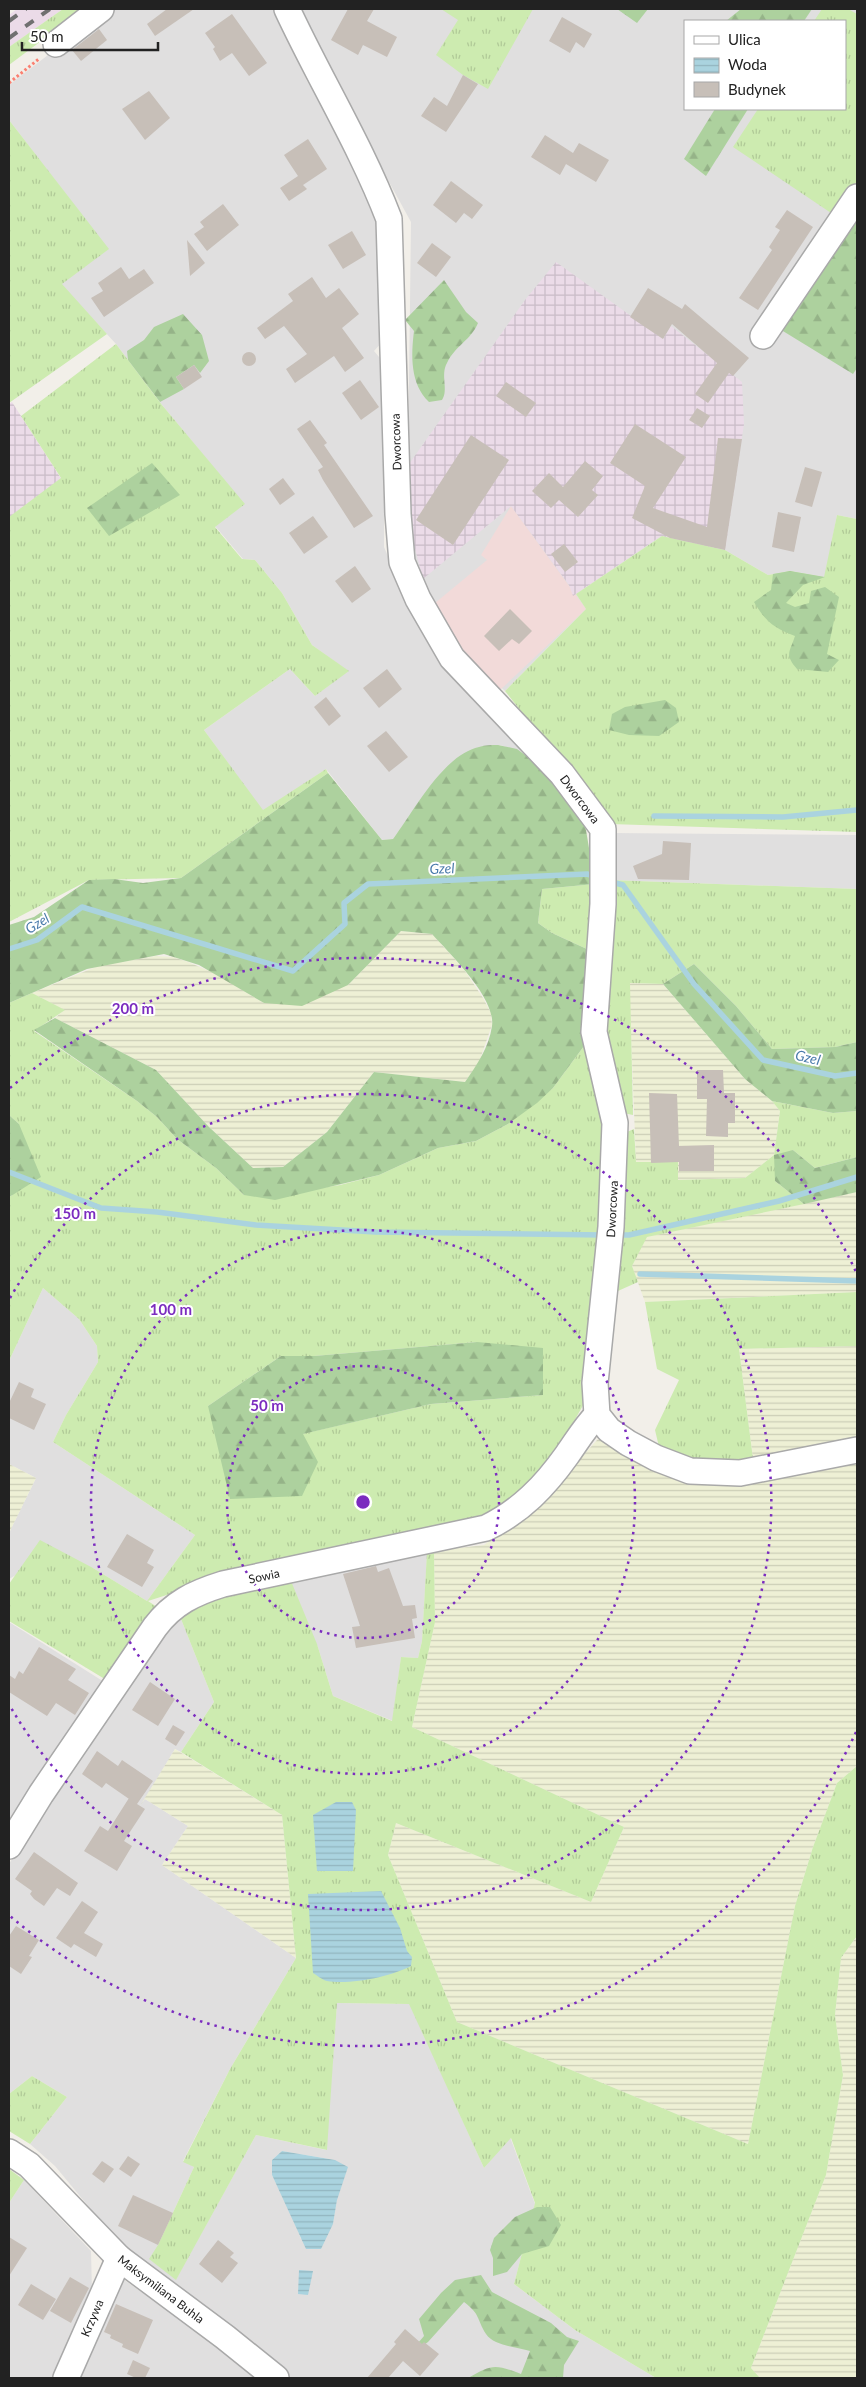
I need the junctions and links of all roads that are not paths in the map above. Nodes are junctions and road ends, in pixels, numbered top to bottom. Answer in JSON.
{"nodes":[{"id":1,"x":101,"y":9,"type":"edge"},
{"id":2,"x":287,"y":9,"type":"edge"},
{"id":3,"x":56,"y":44,"type":"road end"},
{"id":4,"x":857,"y":197,"type":"edge"},
{"id":5,"x":763,"y":336,"type":"dead end"},
{"id":6,"x":597,"y":1415,"type":"junction"},
{"id":7,"x":857,"y":1450,"type":"edge"},
{"id":8,"x":9,"y":1846,"type":"edge"},
{"id":9,"x":9,"y":2152,"type":"edge"},
{"id":10,"x":120,"y":2258,"type":"junction"},
{"id":11,"x":66,"y":2378,"type":"edge"},
{"id":12,"x":276,"y":2378,"type":"edge"}],
"edges":[{"from":1,"to":3,"type":"street"},
{"from":2,"to":6,"type":"street","name":"Dworcowa"},
{"from":4,"to":5,"type":"street"},
{"from":6,"to":7,"type":"street"},
{"from":6,"to":8,"type":"street","name":"Sowia"},
{"from":9,"to":10,"type":"street","name":"Maksymiliana Buhla"},
{"from":10,"to":11,"type":"street","name":"Krzywa"},
{"from":10,"to":12,"type":"street","name":"Maksymiliana Buhla"}]}
